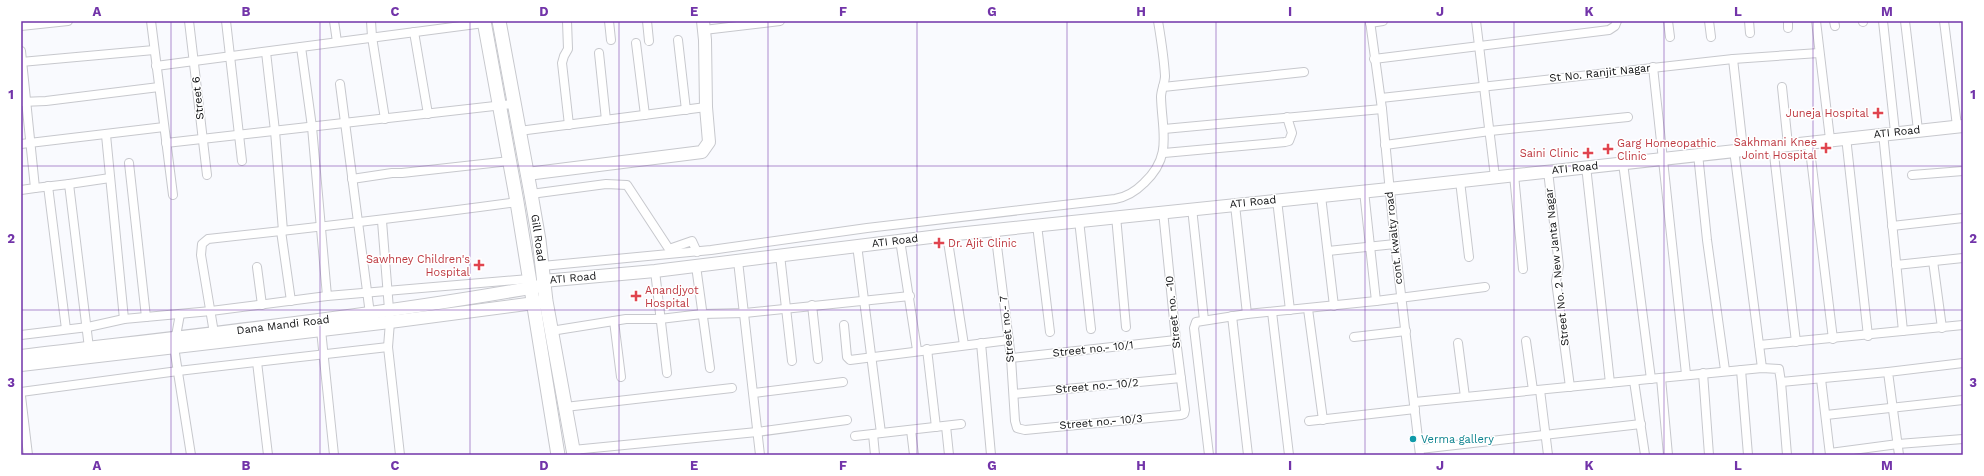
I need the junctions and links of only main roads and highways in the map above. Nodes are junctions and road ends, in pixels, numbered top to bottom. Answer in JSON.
{"nodes":[{"id":1,"x":499,"y":21,"type":"edge"},
{"id":2,"x":484,"y":22,"type":"edge"},
{"id":3,"x":537,"y":284,"type":"junction"},
{"id":4,"x":539,"y":302,"type":"junction"},
{"id":5,"x":573,"y":453,"type":"edge"},
{"id":6,"x":558,"y":455,"type":"edge"}],
"edges":[{"from":1,"to":3,"type":"main road","name":"Gill Road"},
{"from":2,"to":3,"type":"main road","name":"Gill Road"},
{"from":3,"to":4,"type":"main road","name":"Gill Road"},
{"from":4,"to":5,"type":"main road","name":"Gill Road"},
{"from":4,"to":6,"type":"main road","name":"Gill Road"}]}
